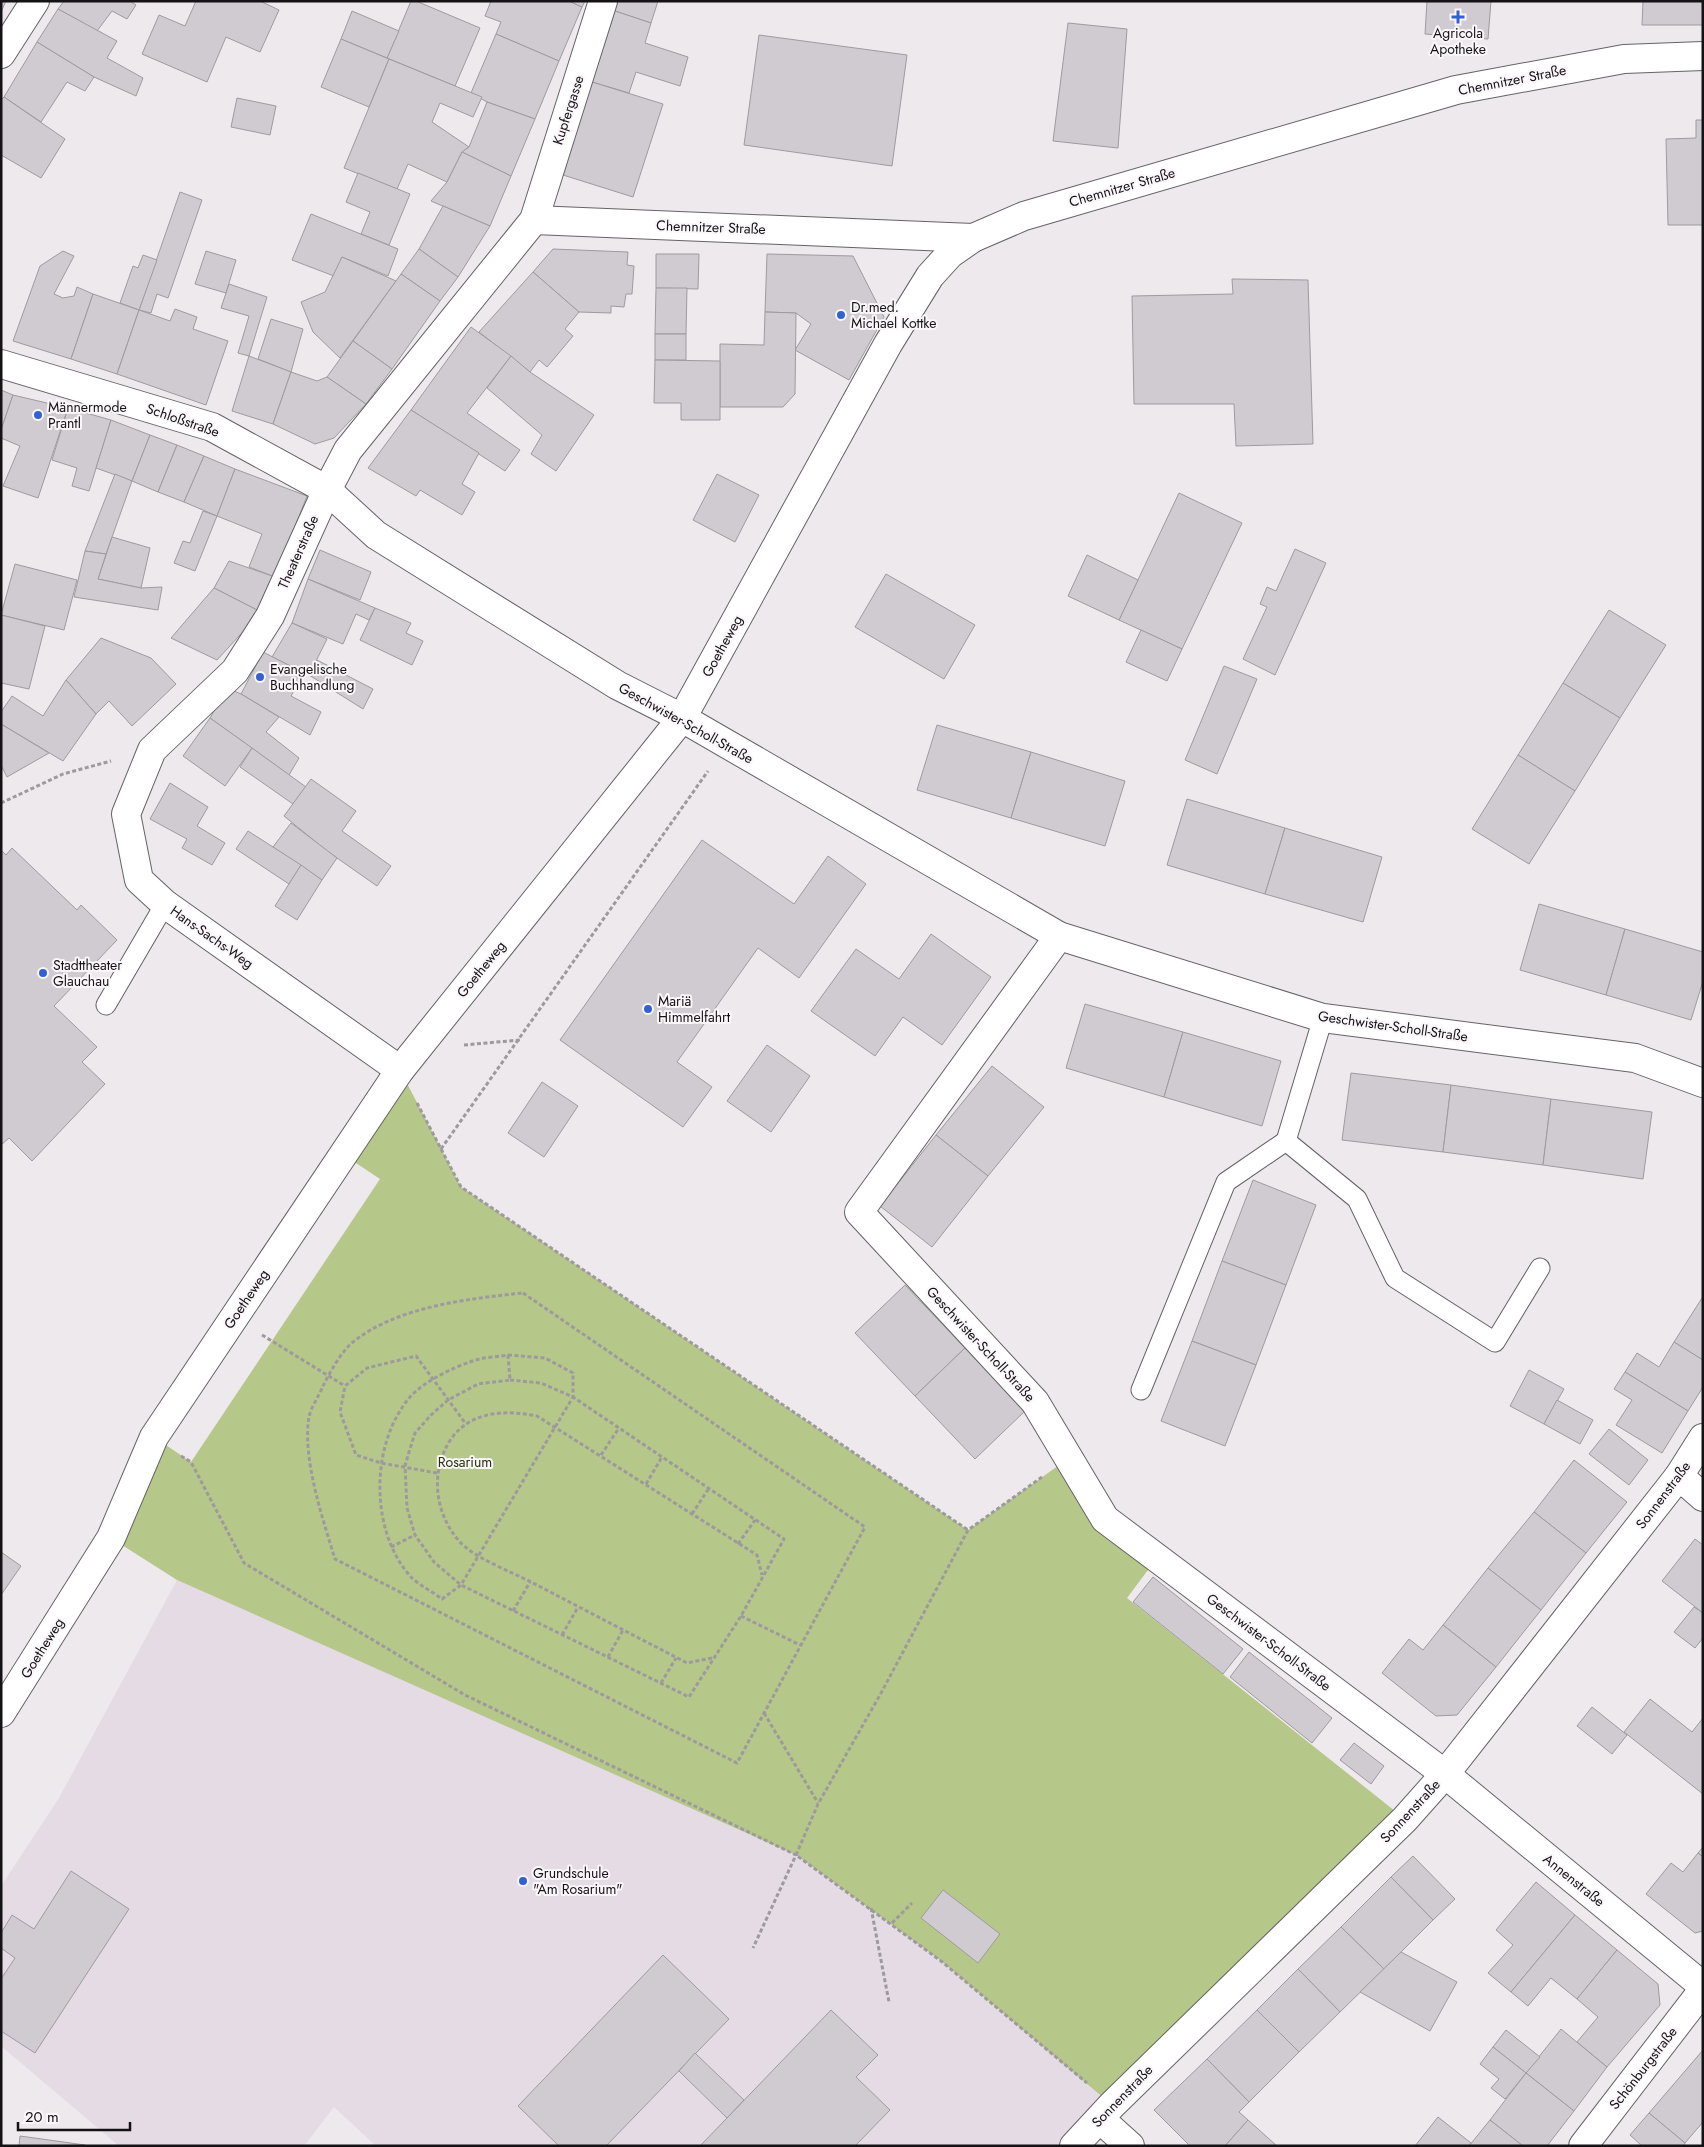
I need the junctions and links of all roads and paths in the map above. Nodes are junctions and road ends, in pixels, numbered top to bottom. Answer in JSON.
{"nodes":[{"id":1,"x":35,"y":1,"type":"edge"},
{"id":2,"x":604,"y":1,"type":"edge"},
{"id":3,"x":1,"y":54,"type":"edge"},
{"id":4,"x":1703,"y":56,"type":"edge"},
{"id":5,"x":534,"y":220,"type":"junction"},
{"id":6,"x":973,"y":238,"type":"junction"},
{"id":7,"x":1,"y":364,"type":"edge"},
{"id":8,"x":326,"y":490,"type":"junction"},
{"id":9,"x":682,"y":718,"type":"junction"},
{"id":10,"x":727,"y":744,"type":"junction"},
{"id":11,"x":152,"y":750,"type":"junction"},
{"id":12,"x":1,"y":803,"type":"edge"},
{"id":13,"x":165,"y":904,"type":"junction"},
{"id":14,"x":1059,"y":936,"type":"junction"},
{"id":15,"x":106,"y":1005,"type":"dead end"},
{"id":16,"x":1323,"y":1018,"type":"junction"},
{"id":17,"x":520,"y":1040,"type":"junction"},
{"id":18,"x":417,"y":1048,"type":"junction"},
{"id":19,"x":400,"y":1070,"type":"junction"},
{"id":20,"x":1703,"y":1083,"type":"edge"},
{"id":21,"x":1286,"y":1141,"type":"junction"},
{"id":22,"x":441,"y":1150,"type":"junction"},
{"id":23,"x":1540,"y":1268,"type":"dead end"},
{"id":24,"x":234,"y":1318,"type":"junction"},
{"id":25,"x":508,"y":1355,"type":"junction"},
{"id":26,"x":328,"y":1376,"type":"junction"},
{"id":27,"x":434,"y":1380,"type":"junction"},
{"id":28,"x":510,"y":1380,"type":"junction"},
{"id":29,"x":345,"y":1386,"type":"junction"},
{"id":30,"x":1141,"y":1390,"type":"dead end"},
{"id":31,"x":573,"y":1397,"type":"junction"},
{"id":32,"x":448,"y":1400,"type":"junction"},
{"id":33,"x":466,"y":1424,"type":"junction"},
{"id":34,"x":556,"y":1426,"type":"junction"},
{"id":35,"x":619,"y":1428,"type":"junction"},
{"id":36,"x":1703,"y":1438,"type":"edge"},
{"id":37,"x":601,"y":1455,"type":"junction"},
{"id":38,"x":662,"y":1457,"type":"junction"},
{"id":39,"x":1069,"y":1458,"type":"junction"},
{"id":40,"x":191,"y":1462,"type":"dead end"},
{"id":41,"x":381,"y":1463,"type":"junction"},
{"id":42,"x":405,"y":1466,"type":"junction"},
{"id":43,"x":437,"y":1472,"type":"junction"},
{"id":44,"x":1679,"y":1476,"type":"junction"},
{"id":45,"x":646,"y":1484,"type":"junction"},
{"id":46,"x":709,"y":1488,"type":"junction"},
{"id":47,"x":1703,"y":1497,"type":"edge"},
{"id":48,"x":692,"y":1514,"type":"junction"},
{"id":49,"x":755,"y":1519,"type":"junction"},
{"id":50,"x":968,"y":1530,"type":"junction"},
{"id":51,"x":415,"y":1535,"type":"junction"},
{"id":52,"x":738,"y":1544,"type":"junction"},
{"id":53,"x":391,"y":1547,"type":"junction"},
{"id":54,"x":478,"y":1554,"type":"junction"},
{"id":55,"x":762,"y":1576,"type":"junction"},
{"id":56,"x":530,"y":1582,"type":"junction"},
{"id":57,"x":460,"y":1585,"type":"junction"},
{"id":58,"x":578,"y":1607,"type":"junction"},
{"id":59,"x":513,"y":1611,"type":"junction"},
{"id":60,"x":741,"y":1616,"type":"junction"},
{"id":61,"x":623,"y":1630,"type":"junction"},
{"id":62,"x":562,"y":1635,"type":"junction"},
{"id":63,"x":800,"y":1645,"type":"junction"},
{"id":64,"x":608,"y":1657,"type":"junction"},
{"id":65,"x":676,"y":1658,"type":"junction"},
{"id":66,"x":712,"y":1658,"type":"junction"},
{"id":67,"x":661,"y":1683,"type":"junction"},
{"id":68,"x":1,"y":1713,"type":"edge"},
{"id":69,"x":764,"y":1713,"type":"junction"},
{"id":70,"x":1445,"y":1774,"type":"junction"},
{"id":71,"x":818,"y":1804,"type":"junction"},
{"id":72,"x":796,"y":1855,"type":"junction"},
{"id":73,"x":912,"y":1903,"type":"dead end"},
{"id":74,"x":871,"y":1908,"type":"junction"},
{"id":75,"x":892,"y":1924,"type":"junction"},
{"id":76,"x":753,"y":1948,"type":"dead end"},
{"id":77,"x":1703,"y":1986,"type":"edge"},
{"id":78,"x":1703,"y":1990,"type":"edge"},
{"id":79,"x":889,"y":2002,"type":"dead end"},
{"id":80,"x":1090,"y":2086,"type":"dead end"},
{"id":81,"x":1100,"y":2119,"type":"junction"},
{"id":82,"x":1074,"y":2146,"type":"edge"},
{"id":83,"x":1130,"y":2146,"type":"edge"},
{"id":84,"x":1583,"y":2146,"type":"edge"}],
"edges":[{"from":1,"to":3,"type":"street"},
{"from":2,"to":5,"type":"street","name":"Kupfergasse"},
{"from":4,"to":6,"type":"street","name":"Chemnitzer Straße"},
{"from":5,"to":6,"type":"street","name":"Chemnitzer Straße"},
{"from":5,"to":8,"type":"street","name":"Theaterstraße"},
{"from":6,"to":9,"type":"street","name":"Goetheweg"},
{"from":7,"to":8,"type":"street","name":"Schloßstraße"},
{"from":8,"to":9,"type":"street","name":"Geschwister-Scholl-Straße"},
{"from":8,"to":11,"type":"street","name":"Theaterstraße"},
{"from":9,"to":10,"type":"street","name":"Geschwister-Scholl-Straße"},
{"from":9,"to":18,"type":"street","name":"Goetheweg"},
{"from":10,"to":14,"type":"street","name":"Geschwister-Scholl-Straße"},
{"from":10,"to":17,"type":"path"},
{"from":11,"to":12,"type":"path"},
{"from":11,"to":13,"type":"street","name":"Hans-Sachs-Weg"},
{"from":13,"to":15,"type":"lane"},
{"from":13,"to":19,"type":"street","name":"Hans-Sachs-Weg"},
{"from":14,"to":16,"type":"street","name":"Geschwister-Scholl-Straße"},
{"from":14,"to":39,"type":"street","name":"Geschwister-Scholl-Straße"},
{"from":16,"to":20,"type":"street","name":"Geschwister-Scholl-Straße"},
{"from":16,"to":21,"type":"lane"},
{"from":17,"to":18,"type":"path"},
{"from":17,"to":22,"type":"path"},
{"from":18,"to":19,"type":"street","name":"Goetheweg"},
{"from":19,"to":22,"type":"path"},
{"from":19,"to":24,"type":"street","name":"Goetheweg"},
{"from":21,"to":23,"type":"lane"},
{"from":21,"to":30,"type":"lane"},
{"from":22,"to":50,"type":"path"},
{"from":24,"to":26,"type":"path"},
{"from":24,"to":68,"type":"street","name":"Goetheweg"},
{"from":25,"to":27,"type":"path"},
{"from":25,"to":28,"type":"path"},
{"from":25,"to":31,"type":"path"},
{"from":26,"to":29,"type":"path"},
{"from":26,"to":63,"type":"path"},
{"from":26,"to":69,"type":"path"},
{"from":27,"to":29,"type":"path"},
{"from":27,"to":32,"type":"path"},
{"from":27,"to":41,"type":"path"},
{"from":28,"to":31,"type":"path"},
{"from":28,"to":32,"type":"path"},
{"from":29,"to":41,"type":"path"},
{"from":31,"to":34,"type":"path"},
{"from":31,"to":35,"type":"path"},
{"from":32,"to":33,"type":"path"},
{"from":32,"to":42,"type":"path"},
{"from":33,"to":34,"type":"path"},
{"from":33,"to":43,"type":"path"},
{"from":34,"to":37,"type":"path"},
{"from":34,"to":54,"type":"path"},
{"from":35,"to":37,"type":"path"},
{"from":35,"to":38,"type":"path"},
{"from":36,"to":44,"type":"street","name":"Sonnenstraße"},
{"from":37,"to":45,"type":"path"},
{"from":38,"to":45,"type":"path"},
{"from":38,"to":46,"type":"path"},
{"from":39,"to":50,"type":"path"},
{"from":39,"to":70,"type":"street","name":"Geschwister-Scholl-Straße"},
{"from":40,"to":72,"type":"path"},
{"from":41,"to":42,"type":"path"},
{"from":41,"to":53,"type":"path"},
{"from":42,"to":43,"type":"path"},
{"from":42,"to":51,"type":"path"},
{"from":43,"to":54,"type":"path"},
{"from":44,"to":47,"type":"street"},
{"from":44,"to":70,"type":"street","name":"Sonnenstraße"},
{"from":45,"to":48,"type":"path"},
{"from":46,"to":48,"type":"path"},
{"from":46,"to":49,"type":"path"},
{"from":48,"to":52,"type":"path"},
{"from":49,"to":52,"type":"path"},
{"from":49,"to":55,"type":"path"},
{"from":50,"to":71,"type":"path"},
{"from":51,"to":53,"type":"path"},
{"from":51,"to":57,"type":"path"},
{"from":52,"to":55,"type":"path"},
{"from":53,"to":57,"type":"path"},
{"from":54,"to":56,"type":"path"},
{"from":54,"to":57,"type":"path"},
{"from":55,"to":60,"type":"path"},
{"from":56,"to":58,"type":"path"},
{"from":56,"to":59,"type":"path"},
{"from":57,"to":59,"type":"path"},
{"from":58,"to":61,"type":"path"},
{"from":58,"to":62,"type":"path"},
{"from":59,"to":62,"type":"path"},
{"from":60,"to":63,"type":"path"},
{"from":60,"to":66,"type":"path"},
{"from":61,"to":64,"type":"path"},
{"from":61,"to":65,"type":"path"},
{"from":62,"to":64,"type":"path"},
{"from":63,"to":69,"type":"path"},
{"from":64,"to":67,"type":"path"},
{"from":65,"to":66,"type":"path"},
{"from":65,"to":67,"type":"path"},
{"from":66,"to":67,"type":"path"},
{"from":69,"to":71,"type":"path"},
{"from":70,"to":77,"type":"street","name":"Annenstraße"},
{"from":70,"to":81,"type":"street","name":"Sonnenstraße"},
{"from":71,"to":72,"type":"path"},
{"from":72,"to":74,"type":"path"},
{"from":72,"to":76,"type":"path"},
{"from":73,"to":75,"type":"path"},
{"from":74,"to":75,"type":"path"},
{"from":74,"to":79,"type":"path"},
{"from":75,"to":80,"type":"path"},
{"from":78,"to":84,"type":"street","name":"Schönburgstraße"},
{"from":81,"to":82,"type":"street","name":"Sonnenstraße"},
{"from":81,"to":83,"type":"street"}]}
